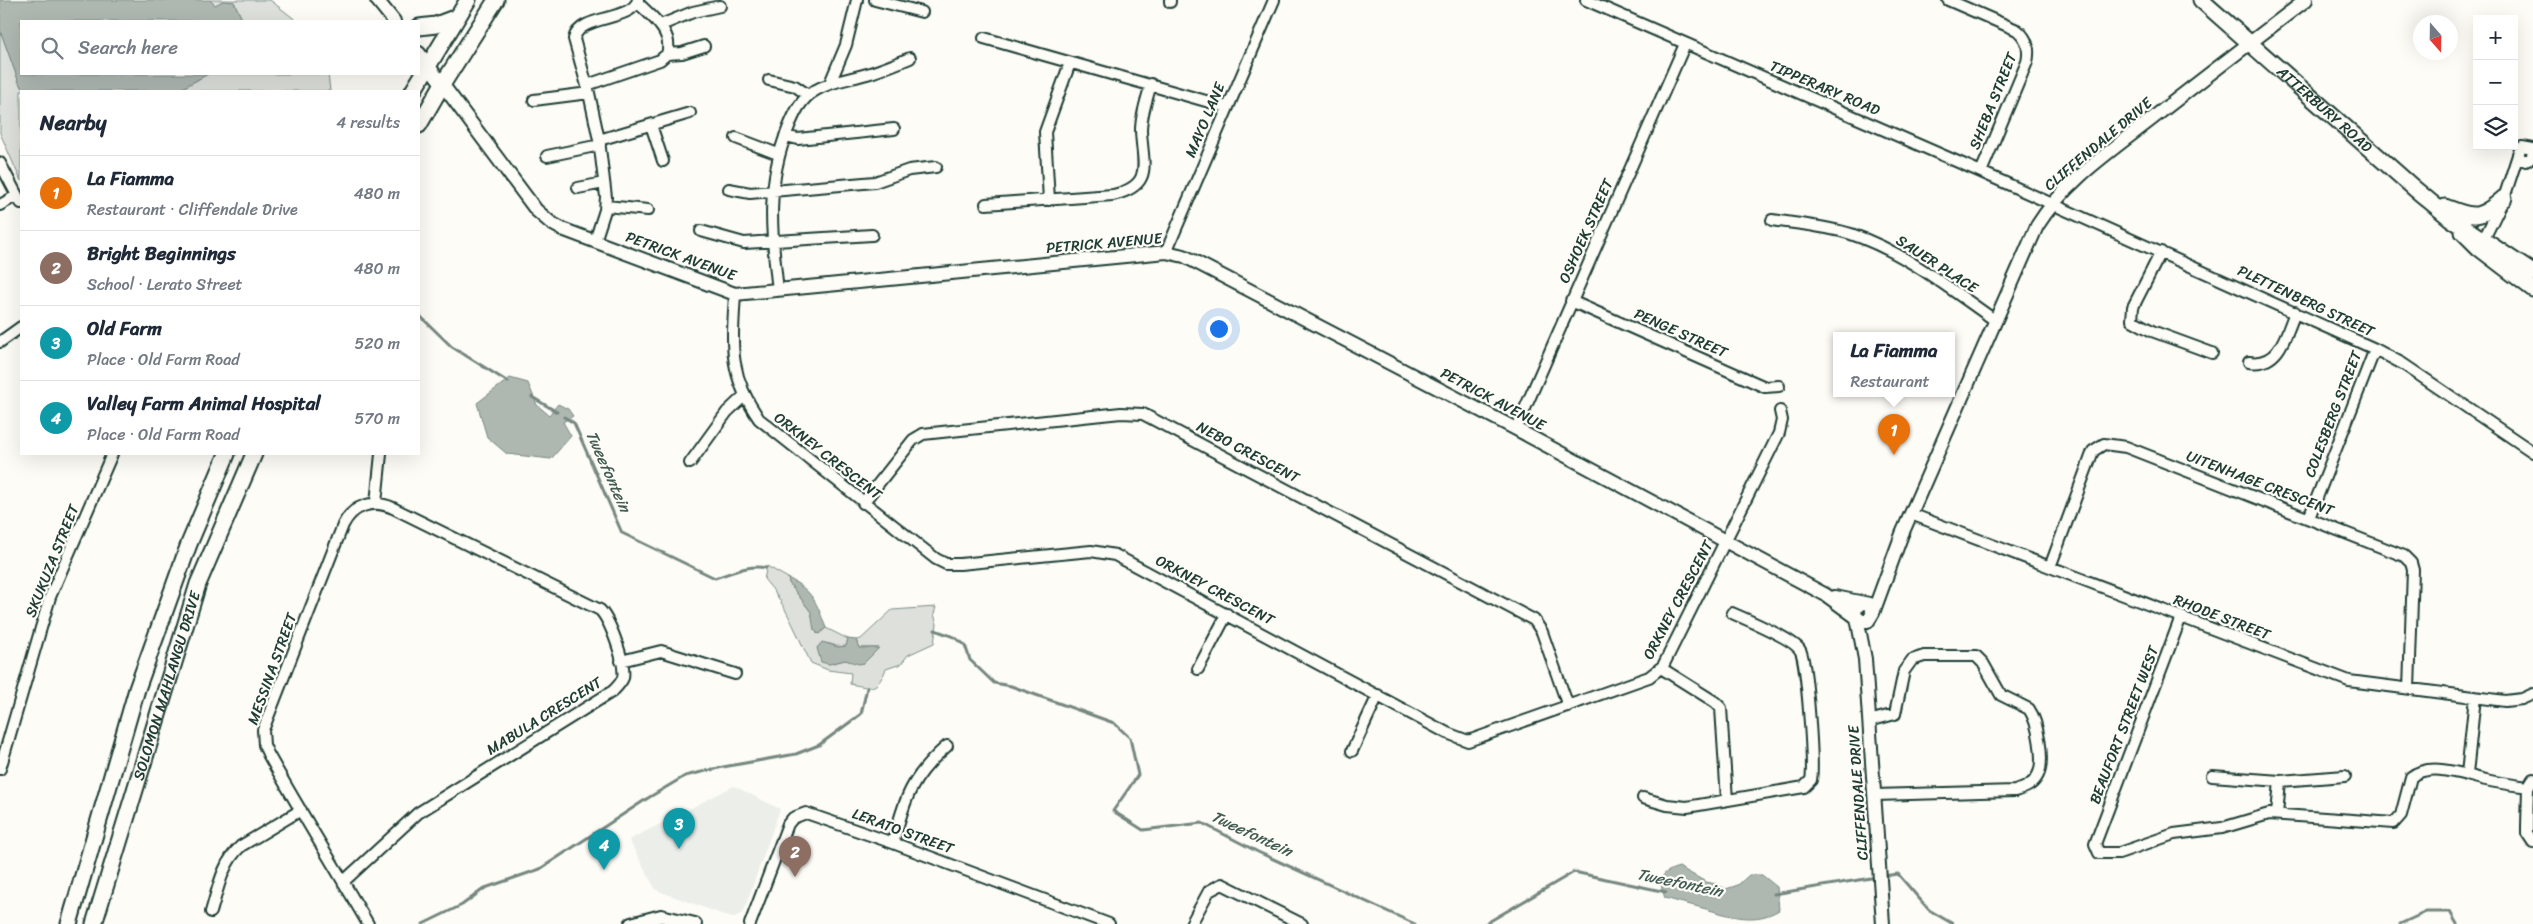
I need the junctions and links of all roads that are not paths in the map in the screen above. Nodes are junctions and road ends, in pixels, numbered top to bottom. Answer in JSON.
{"nodes":[{"id":1,"x":377,"y":0,"type":"edge"},
{"id":2,"x":468,"y":0,"type":"edge"},
{"id":3,"x":496,"y":0,"type":"edge"},
{"id":4,"x":857,"y":0,"type":"edge"},
{"id":5,"x":875,"y":0,"type":"edge"},
{"id":6,"x":1274,"y":0,"type":"edge"},
{"id":7,"x":1948,"y":0,"type":"edge"},
{"id":8,"x":2201,"y":0,"type":"edge"},
{"id":9,"x":2306,"y":0,"type":"edge"},
{"id":10,"x":638,"y":1,"type":"edge"},
{"id":11,"x":1593,"y":1,"type":"edge"},
{"id":12,"x":720,"y":6,"type":"dead end"},
{"id":13,"x":922,"y":12,"type":"dead end"},
{"id":14,"x":457,"y":17,"type":"junction"},
{"id":15,"x":393,"y":20,"type":"edge"},
{"id":16,"x":661,"y":25,"type":"junction"},
{"id":17,"x":420,"y":27,"type":"edge"},
{"id":18,"x":984,"y":38,"type":"dead end"},
{"id":19,"x":2251,"y":42,"type":"junction"},
{"id":20,"x":1685,"y":44,"type":"junction"},
{"id":21,"x":704,"y":46,"type":"dead end"},
{"id":22,"x":420,"y":54,"type":"edge"},
{"id":23,"x":667,"y":54,"type":"junction"},
{"id":24,"x":910,"y":58,"type":"dead end"},
{"id":25,"x":1070,"y":63,"type":"junction"},
{"id":26,"x":429,"y":66,"type":"junction"},
{"id":27,"x":769,"y":80,"type":"dead end"},
{"id":28,"x":830,"y":83,"type":"junction"},
{"id":29,"x":1151,"y":84,"type":"junction"},
{"id":30,"x":442,"y":85,"type":"junction"},
{"id":31,"x":588,"y":89,"type":"junction"},
{"id":32,"x":415,"y":90,"type":"edge"},
{"id":33,"x":808,"y":95,"type":"junction"},
{"id":34,"x":534,"y":100,"type":"dead end"},
{"id":35,"x":1227,"y":107,"type":"junction"},
{"id":36,"x":690,"y":113,"type":"dead end"},
{"id":37,"x":420,"y":124,"type":"edge"},
{"id":38,"x":651,"y":125,"type":"junction"},
{"id":39,"x":894,"y":129,"type":"dead end"},
{"id":40,"x":785,"y":136,"type":"junction"},
{"id":41,"x":736,"y":138,"type":"dead end"},
{"id":42,"x":600,"y":143,"type":"junction"},
{"id":43,"x":778,"y":154,"type":"junction"},
{"id":44,"x":2530,"y":154,"type":"edge"},
{"id":45,"x":547,"y":156,"type":"dead end"},
{"id":46,"x":663,"y":161,"type":"dead end"},
{"id":47,"x":0,"y":163,"type":"edge"},
{"id":48,"x":936,"y":167,"type":"dead end"},
{"id":49,"x":1981,"y":172,"type":"junction"},
{"id":50,"x":604,"y":183,"type":"junction"},
{"id":51,"x":578,"y":188,"type":"dead end"},
{"id":52,"x":729,"y":188,"type":"dead end"},
{"id":53,"x":772,"y":191,"type":"junction"},
{"id":54,"x":2504,"y":198,"type":"junction"},
{"id":55,"x":18,"y":200,"type":"edge"},
{"id":56,"x":1049,"y":200,"type":"junction"},
{"id":57,"x":2430,"y":201,"type":"junction"},
{"id":58,"x":986,"y":204,"type":"dead end"},
{"id":59,"x":2051,"y":204,"type":"junction"},
{"id":60,"x":0,"y":205,"type":"edge"},
{"id":61,"x":606,"y":206,"type":"junction"},
{"id":62,"x":648,"y":210,"type":"dead end"},
{"id":63,"x":1772,"y":220,"type":"dead end"},
{"id":64,"x":701,"y":231,"type":"dead end"},
{"id":65,"x":872,"y":235,"type":"dead end"},
{"id":66,"x":595,"y":241,"type":"junction"},
{"id":67,"x":772,"y":242,"type":"junction"},
{"id":68,"x":2482,"y":244,"type":"junction"},
{"id":69,"x":1166,"y":252,"type":"junction"},
{"id":70,"x":2161,"y":252,"type":"junction"},
{"id":71,"x":2533,"y":273,"type":"edge"},
{"id":72,"x":2533,"y":289,"type":"edge"},
{"id":73,"x":778,"y":290,"type":"junction"},
{"id":74,"x":735,"y":294,"type":"junction"},
{"id":75,"x":1572,"y":301,"type":"junction"},
{"id":76,"x":2295,"y":312,"type":"junction"},
{"id":77,"x":1996,"y":321,"type":"junction"},
{"id":78,"x":20,"y":328,"type":"edge"},
{"id":79,"x":0,"y":342,"type":"edge"},
{"id":80,"x":2375,"y":350,"type":"junction"},
{"id":81,"x":2212,"y":353,"type":"dead end"},
{"id":82,"x":2248,"y":362,"type":"dead end"},
{"id":83,"x":1779,"y":386,"type":"dead end"},
{"id":84,"x":744,"y":394,"type":"junction"},
{"id":85,"x":1780,"y":411,"type":"dead end"},
{"id":86,"x":1516,"y":429,"type":"junction"},
{"id":87,"x":2533,"y":452,"type":"edge"},
{"id":88,"x":112,"y":455,"type":"edge"},
{"id":89,"x":227,"y":455,"type":"edge"},
{"id":90,"x":254,"y":455,"type":"edge"},
{"id":91,"x":381,"y":455,"type":"edge"},
{"id":92,"x":690,"y":463,"type":"dead end"},
{"id":93,"x":863,"y":502,"type":"junction"},
{"id":94,"x":376,"y":503,"type":"junction"},
{"id":95,"x":1911,"y":514,"type":"junction"},
{"id":96,"x":2309,"y":518,"type":"junction"},
{"id":97,"x":1726,"y":542,"type":"junction"},
{"id":98,"x":2050,"y":567,"type":"junction"},
{"id":99,"x":1885,"y":577,"type":"junction"},
{"id":100,"x":1826,"y":595,"type":"junction"},
{"id":101,"x":1860,"y":603,"type":"junction"},
{"id":102,"x":1732,"y":613,"type":"dead end"},
{"id":103,"x":1226,"y":614,"type":"junction"},
{"id":104,"x":1872,"y":616,"type":"junction"},
{"id":105,"x":1856,"y":617,"type":"junction"},
{"id":106,"x":2181,"y":617,"type":"junction"},
{"id":107,"x":1865,"y":659,"type":"junction"},
{"id":108,"x":621,"y":661,"type":"junction"},
{"id":109,"x":1661,"y":668,"type":"junction"},
{"id":110,"x":1198,"y":669,"type":"dead end"},
{"id":111,"x":735,"y":674,"type":"dead end"},
{"id":112,"x":2409,"y":689,"type":"junction"},
{"id":113,"x":2533,"y":694,"type":"edge"},
{"id":114,"x":1378,"y":695,"type":"junction"},
{"id":115,"x":2476,"y":697,"type":"junction"},
{"id":116,"x":1568,"y":706,"type":"junction"},
{"id":117,"x":1869,"y":721,"type":"junction"},
{"id":118,"x":947,"y":746,"type":"dead end"},
{"id":119,"x":1352,"y":750,"type":"dead end"},
{"id":120,"x":0,"y":769,"type":"edge"},
{"id":121,"x":2467,"y":774,"type":"junction"},
{"id":122,"x":2212,"y":776,"type":"dead end"},
{"id":123,"x":2345,"y":776,"type":"dead end"},
{"id":124,"x":2280,"y":781,"type":"junction"},
{"id":125,"x":2530,"y":783,"type":"edge"},
{"id":126,"x":1875,"y":795,"type":"junction"},
{"id":127,"x":1643,"y":798,"type":"dead end"},
{"id":128,"x":1727,"y":800,"type":"junction"},
{"id":129,"x":301,"y":810,"type":"junction"},
{"id":130,"x":2278,"y":814,"type":"junction"},
{"id":131,"x":2533,"y":842,"type":"edge"},
{"id":132,"x":893,"y":843,"type":"junction"},
{"id":133,"x":343,"y":882,"type":"junction"},
{"id":134,"x":211,"y":912,"type":"dead end"},
{"id":135,"x":1283,"y":920,"type":"edge"},
{"id":136,"x":69,"y":924,"type":"edge"},
{"id":137,"x":94,"y":924,"type":"edge"},
{"id":138,"x":368,"y":924,"type":"edge"},
{"id":139,"x":631,"y":924,"type":"edge"},
{"id":140,"x":695,"y":924,"type":"edge"},
{"id":141,"x":750,"y":924,"type":"edge"},
{"id":142,"x":1110,"y":924,"type":"edge"},
{"id":143,"x":1191,"y":924,"type":"edge"},
{"id":144,"x":1302,"y":924,"type":"edge"},
{"id":145,"x":1883,"y":924,"type":"edge"}],
"edges":[{"from":1,"to":15,"type":"street"},
{"from":2,"to":14,"type":"main road"},
{"from":3,"to":30,"type":"main road"},
{"from":4,"to":28,"type":"street"},
{"from":5,"to":13,"type":"street"},
{"from":6,"to":35,"type":"street","name":"MAYO LANE"},
{"from":7,"to":49,"type":"street","name":"SHEBA STREET"},
{"from":8,"to":19,"type":"main road","name":"ATTERBURY ROAD"},
{"from":9,"to":19,"type":"street","name":"CLIFFENDALE DRIVE"},
{"from":10,"to":16,"type":"street"},
{"from":10,"to":31,"type":"street"},
{"from":11,"to":20,"type":"street","name":"TIPPERARY ROAD"},
{"from":12,"to":16,"type":"street"},
{"from":14,"to":17,"type":"main road"},
{"from":14,"to":26,"type":"main road"},
{"from":16,"to":23,"type":"street"},
{"from":18,"to":25,"type":"street"},
{"from":19,"to":57,"type":"main road","name":"ATTERBURY ROAD"},
{"from":19,"to":59,"type":"street","name":"CLIFFENDALE DRIVE"},
{"from":20,"to":49,"type":"street","name":"TIPPERARY ROAD"},
{"from":20,"to":75,"type":"street","name":"OSHOEK STREET"},
{"from":21,"to":23,"type":"street"},
{"from":22,"to":26,"type":"street","name":"PETRICK AVENUE"},
{"from":23,"to":31,"type":"street"},
{"from":24,"to":28,"type":"street"},
{"from":25,"to":29,"type":"street"},
{"from":25,"to":56,"type":"street"},
{"from":26,"to":30,"type":"street","name":"PETRICK AVENUE"},
{"from":26,"to":32,"type":"main road"},
{"from":27,"to":33,"type":"street"},
{"from":28,"to":33,"type":"street"},
{"from":29,"to":35,"type":"street"},
{"from":29,"to":56,"type":"street"},
{"from":30,"to":37,"type":"main road"},
{"from":30,"to":66,"type":"street","name":"PETRICK AVENUE"},
{"from":31,"to":34,"type":"street"},
{"from":31,"to":42,"type":"street"},
{"from":33,"to":40,"type":"street"},
{"from":35,"to":69,"type":"street","name":"MAYO LANE"},
{"from":36,"to":38,"type":"street"},
{"from":38,"to":42,"type":"street"},
{"from":38,"to":46,"type":"street"},
{"from":39,"to":40,"type":"street"},
{"from":40,"to":43,"type":"street"},
{"from":41,"to":43,"type":"street"},
{"from":42,"to":45,"type":"street"},
{"from":42,"to":50,"type":"street"},
{"from":43,"to":53,"type":"street"},
{"from":44,"to":54,"type":"street"},
{"from":47,"to":55,"type":"street"},
{"from":48,"to":53,"type":"street"},
{"from":49,"to":59,"type":"street","name":"TIPPERARY ROAD"},
{"from":50,"to":51,"type":"street"},
{"from":50,"to":61,"type":"street"},
{"from":52,"to":53,"type":"street"},
{"from":53,"to":67,"type":"street"},
{"from":54,"to":57,"type":"main road"},
{"from":54,"to":68,"type":"street"},
{"from":55,"to":60,"type":"street"},
{"from":56,"to":58,"type":"street"},
{"from":57,"to":68,"type":"main road","name":"ATTERBURY ROAD"},
{"from":59,"to":70,"type":"street","name":"PLETTENBERG STREET"},
{"from":59,"to":77,"type":"street","name":"CLIFFENDALE DRIVE"},
{"from":61,"to":62,"type":"street"},
{"from":61,"to":66,"type":"street"},
{"from":63,"to":77,"type":"street","name":"SAUER PLACE"},
{"from":64,"to":67,"type":"street"},
{"from":65,"to":67,"type":"street"},
{"from":66,"to":74,"type":"street","name":"PETRICK AVENUE"},
{"from":67,"to":73,"type":"street"},
{"from":68,"to":71,"type":"main road","name":"ATTERBURY ROAD"},
{"from":68,"to":72,"type":"main road","name":"ATTERBURY ROAD"},
{"from":69,"to":73,"type":"street","name":"PETRICK AVENUE"},
{"from":69,"to":86,"type":"street","name":"PETRICK AVENUE"},
{"from":70,"to":76,"type":"street","name":"PLETTENBERG STREET"},
{"from":70,"to":81,"type":"street"},
{"from":73,"to":74,"type":"street","name":"PETRICK AVENUE"},
{"from":74,"to":84,"type":"street","name":"ORKNEY CRESCENT"},
{"from":75,"to":83,"type":"street","name":"PENGE STREET"},
{"from":75,"to":86,"type":"street","name":"OSHOEK STREET"},
{"from":76,"to":80,"type":"street","name":"PLETTENBERG STREET"},
{"from":76,"to":82,"type":"street"},
{"from":77,"to":95,"type":"street","name":"CLIFFENDALE DRIVE"},
{"from":78,"to":79,"type":"street"},
{"from":80,"to":87,"type":"street","name":"PLETTENBERG STREET"},
{"from":80,"to":96,"type":"street","name":"COLESBERG STREET"},
{"from":84,"to":92,"type":"street"},
{"from":84,"to":93,"type":"street","name":"ORKNEY CRESCENT"},
{"from":85,"to":97,"type":"street"},
{"from":86,"to":97,"type":"street","name":"PETRICK AVENUE"},
{"from":88,"to":120,"type":"street","name":"SKUKUZA STREET"},
{"from":89,"to":136,"type":"main road","name":"SOLOMON MAHLANGU DRIVE"},
{"from":90,"to":137,"type":"main road","name":"SOLOMON MAHLANGU DRIVE"},
{"from":91,"to":94,"type":"street"},
{"from":93,"to":103,"type":"street","name":"ORKNEY CRESCENT"},
{"from":93,"to":116,"type":"street","name":"NEBO CRESCENT"},
{"from":94,"to":108,"type":"street","name":"MABULA CRESCENT"},
{"from":94,"to":129,"type":"street","name":"MESSINA STREET"},
{"from":95,"to":98,"type":"street","name":"RHODE STREET"},
{"from":95,"to":99,"type":"street","name":"CLIFFENDALE DRIVE"},
{"from":96,"to":98,"type":"street","name":"UITENHAGE CRESCENT"},
{"from":96,"to":112,"type":"street","name":"UITENHAGE CRESCENT"},
{"from":97,"to":100,"type":"street","name":"PETRICK AVENUE"},
{"from":97,"to":109,"type":"street","name":"ORKNEY CRESCENT"},
{"from":98,"to":106,"type":"street","name":"RHODE STREET"},
{"from":99,"to":101,"type":"street","name":"CLIFFENDALE DRIVE"},
{"from":99,"to":104,"type":"street","name":"CLIFFENDALE DRIVE"},
{"from":100,"to":101,"type":"street","name":"PETRICK AVENUE"},
{"from":100,"to":105,"type":"street","name":"PETRICK AVENUE"},
{"from":101,"to":104,"type":"street"},
{"from":101,"to":105,"type":"street"},
{"from":102,"to":128,"type":"street"},
{"from":103,"to":110,"type":"street"},
{"from":103,"to":114,"type":"street","name":"ORKNEY CRESCENT"},
{"from":104,"to":105,"type":"street"},
{"from":104,"to":107,"type":"street","name":"CLIFFENDALE DRIVE"},
{"from":105,"to":107,"type":"street","name":"CLIFFENDALE DRIVE"},
{"from":106,"to":112,"type":"street","name":"RHODE STREET"},
{"from":106,"to":130,"type":"street","name":"BEAUFORT STREET WEST"},
{"from":107,"to":117,"type":"street","name":"CLIFFENDALE DRIVE"},
{"from":108,"to":111,"type":"street"},
{"from":108,"to":133,"type":"street","name":"MABULA CRESCENT"},
{"from":109,"to":116,"type":"street","name":"ORKNEY CRESCENT"},
{"from":109,"to":128,"type":"street"},
{"from":112,"to":115,"type":"street","name":"RHODE STREET"},
{"from":113,"to":115,"type":"street","name":"RHODE STREET"},
{"from":114,"to":116,"type":"street","name":"ORKNEY CRESCENT"},
{"from":114,"to":119,"type":"street"},
{"from":115,"to":121,"type":"street"},
{"from":117,"to":126,"type":"street","name":"CLIFFENDALE DRIVE"},
{"from":117,"to":126,"type":"street"},
{"from":118,"to":132,"type":"street"},
{"from":121,"to":125,"type":"street"},
{"from":121,"to":130,"type":"street"},
{"from":122,"to":124,"type":"street"},
{"from":123,"to":124,"type":"street"},
{"from":124,"to":130,"type":"street"},
{"from":125,"to":131,"type":"street"},
{"from":126,"to":145,"type":"street","name":"CLIFFENDALE DRIVE"},
{"from":127,"to":128,"type":"street"},
{"from":129,"to":133,"type":"street","name":"MESSINA STREET"},
{"from":129,"to":134,"type":"street"},
{"from":132,"to":141,"type":"street","name":"LERATO STREET"},
{"from":132,"to":142,"type":"street","name":"LERATO STREET"},
{"from":133,"to":138,"type":"street","name":"MESSINA STREET"},
{"from":135,"to":143,"type":"street"},
{"from":135,"to":144,"type":"street"},
{"from":139,"to":140,"type":"street"}]}
